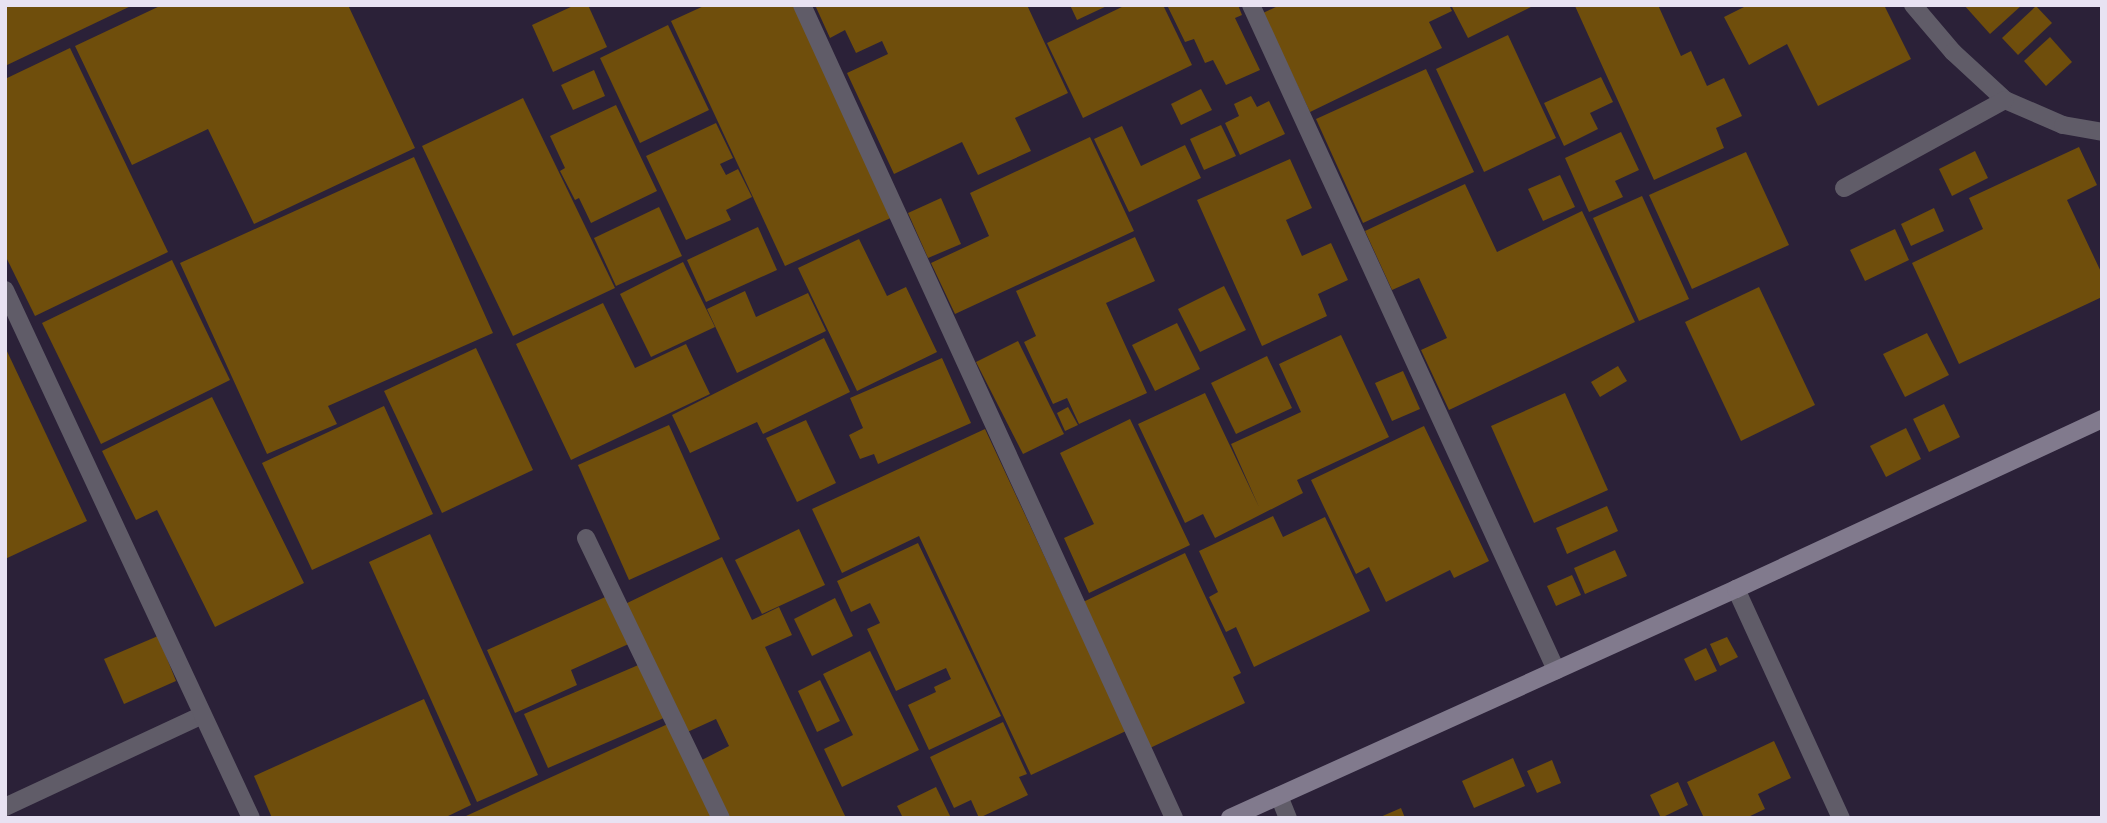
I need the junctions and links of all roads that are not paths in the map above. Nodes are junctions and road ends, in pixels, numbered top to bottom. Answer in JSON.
{"nodes":[{"id":1,"x":802,"y":5,"type":"edge"},
{"id":2,"x":1251,"y":5,"type":"edge"},
{"id":3,"x":1913,"y":5,"type":"edge"},
{"id":4,"x":2005,"y":100,"type":"junction"},
{"id":5,"x":2102,"y":132,"type":"edge"},
{"id":6,"x":1844,"y":188,"type":"dead end"},
{"id":7,"x":5,"y":290,"type":"edge"},
{"id":8,"x":2102,"y":419,"type":"edge"},
{"id":9,"x":586,"y":538,"type":"dead end"},
{"id":10,"x":1736,"y":589,"type":"junction"},
{"id":11,"x":1556,"y":670,"type":"junction"},
{"id":12,"x":202,"y":715,"type":"junction"},
{"id":13,"x":1279,"y":796,"type":"junction"},
{"id":14,"x":5,"y":807,"type":"edge"},
{"id":15,"x":251,"y":818,"type":"edge"},
{"id":16,"x":721,"y":818,"type":"edge"},
{"id":17,"x":1174,"y":818,"type":"edge"},
{"id":18,"x":1230,"y":818,"type":"edge"},
{"id":19,"x":1288,"y":818,"type":"edge"},
{"id":20,"x":1841,"y":818,"type":"edge"}],
"edges":[{"from":1,"to":17,"type":"street"},
{"from":2,"to":11,"type":"street"},
{"from":3,"to":4,"type":"street"},
{"from":4,"to":5,"type":"street"},
{"from":4,"to":6,"type":"street"},
{"from":7,"to":12,"type":"street"},
{"from":8,"to":10,"type":"street"},
{"from":9,"to":16,"type":"street"},
{"from":10,"to":11,"type":"street"},
{"from":10,"to":20,"type":"street"},
{"from":11,"to":13,"type":"street"},
{"from":12,"to":14,"type":"street"},
{"from":12,"to":15,"type":"street"},
{"from":13,"to":18,"type":"street"},
{"from":13,"to":19,"type":"street"}]}
